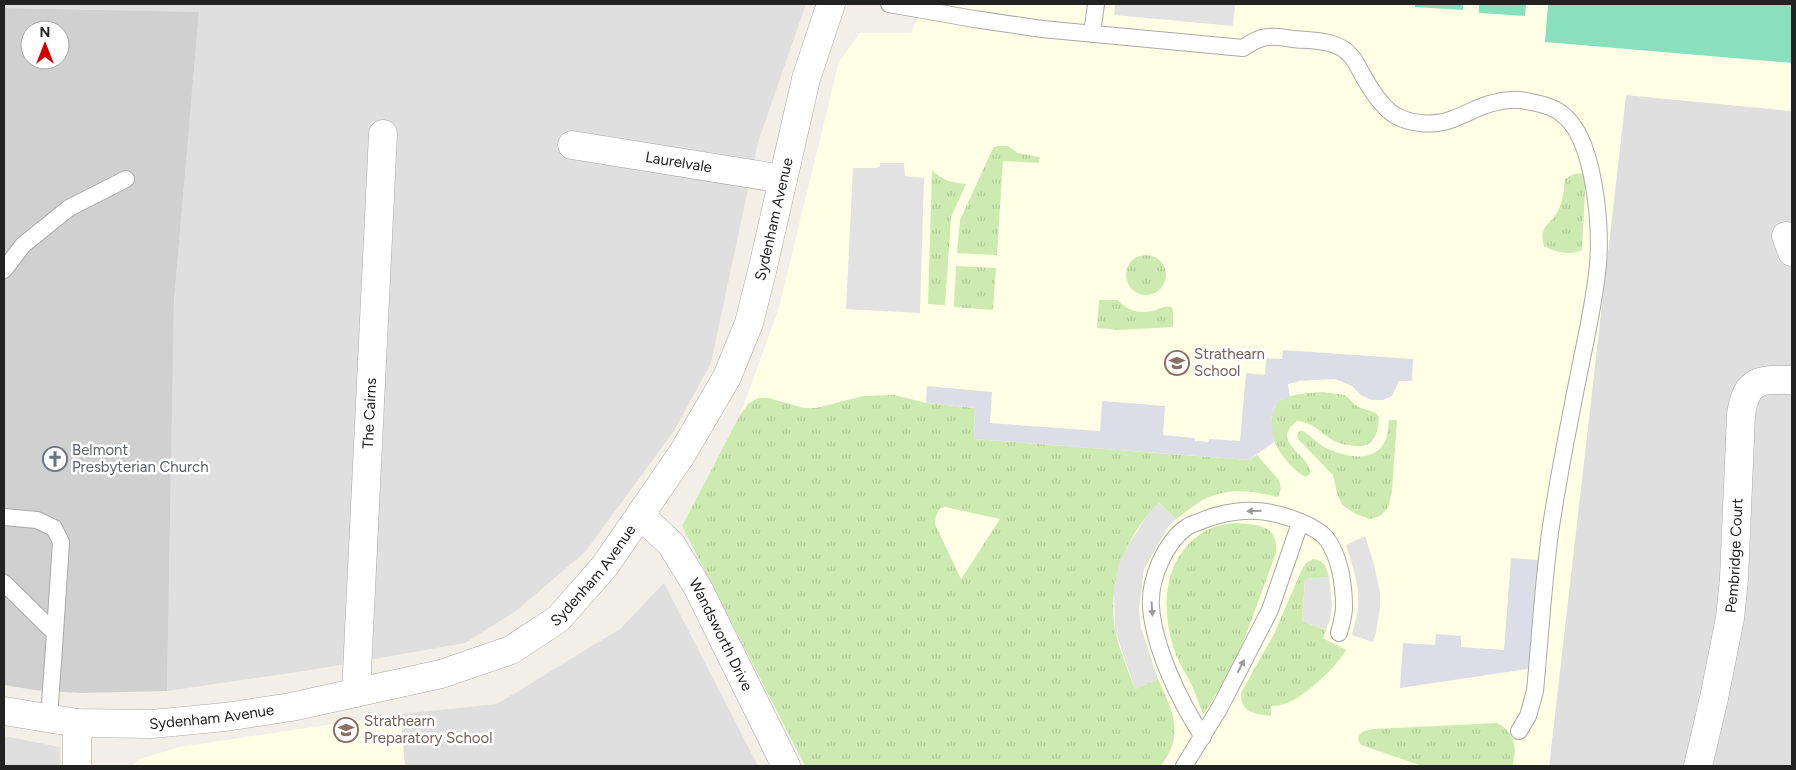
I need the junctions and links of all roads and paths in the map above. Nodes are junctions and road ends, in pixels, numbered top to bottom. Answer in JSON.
{"nodes":[{"id":1,"x":831,"y":4,"type":"edge"},
{"id":2,"x":893,"y":4,"type":"edge"},
{"id":3,"x":1096,"y":4,"type":"edge"},
{"id":4,"x":1092,"y":34,"type":"junction"},
{"id":5,"x":382,"y":134,"type":"dead end"},
{"id":6,"x":572,"y":146,"type":"dead end"},
{"id":7,"x":126,"y":179,"type":"dead end"},
{"id":8,"x":783,"y":179,"type":"junction"},
{"id":9,"x":4,"y":270,"type":"edge"},
{"id":10,"x":1792,"y":380,"type":"edge"},
{"id":11,"x":640,"y":516,"type":"junction"},
{"id":12,"x":4,"y":517,"type":"edge"},
{"id":13,"x":1300,"y":523,"type":"junction"},
{"id":14,"x":4,"y":583,"type":"edge"},
{"id":15,"x":55,"y":633,"type":"junction"},
{"id":16,"x":1339,"y":633,"type":"dead end"},
{"id":17,"x":356,"y":693,"type":"junction"},
{"id":18,"x":4,"y":711,"type":"edge"},
{"id":19,"x":49,"y":718,"type":"junction"},
{"id":20,"x":77,"y":723,"type":"junction"},
{"id":21,"x":1518,"y":731,"type":"dead end"},
{"id":22,"x":1203,"y":736,"type":"junction"},
{"id":23,"x":77,"y":766,"type":"edge"},
{"id":24,"x":786,"y":766,"type":"edge"},
{"id":25,"x":1184,"y":766,"type":"edge"},
{"id":26,"x":1698,"y":766,"type":"edge"}],
"edges":[{"from":1,"to":8,"type":"street","name":"Sydenham Avenue"},
{"from":2,"to":4,"type":"lane"},
{"from":3,"to":4,"type":"lane"},
{"from":4,"to":21,"type":"lane"},
{"from":5,"to":17,"type":"street","name":"The Cairns"},
{"from":6,"to":8,"type":"street","name":"Laurelvale"},
{"from":7,"to":9,"type":"lane"},
{"from":8,"to":11,"type":"street","name":"Sydenham Avenue"},
{"from":10,"to":26,"type":"street","name":"Pembridge Court"},
{"from":11,"to":17,"type":"street","name":"Sydenham Avenue"},
{"from":11,"to":24,"type":"street","name":"Wandsworth Drive"},
{"from":12,"to":15,"type":"lane"},
{"from":13,"to":16,"type":"lane"},
{"from":22,"to":13,"type":"lane","one_way":true},
{"from":13,"to":22,"type":"lane","one_way":true},
{"from":14,"to":15,"type":"lane"},
{"from":15,"to":19,"type":"lane"},
{"from":17,"to":20,"type":"street","name":"Sydenham Avenue"},
{"from":18,"to":19,"type":"street","name":"Sydenham Avenue"},
{"from":19,"to":20,"type":"street","name":"Sydenham Avenue"},
{"from":20,"to":23,"type":"street"},
{"from":22,"to":25,"type":"lane"}]}
